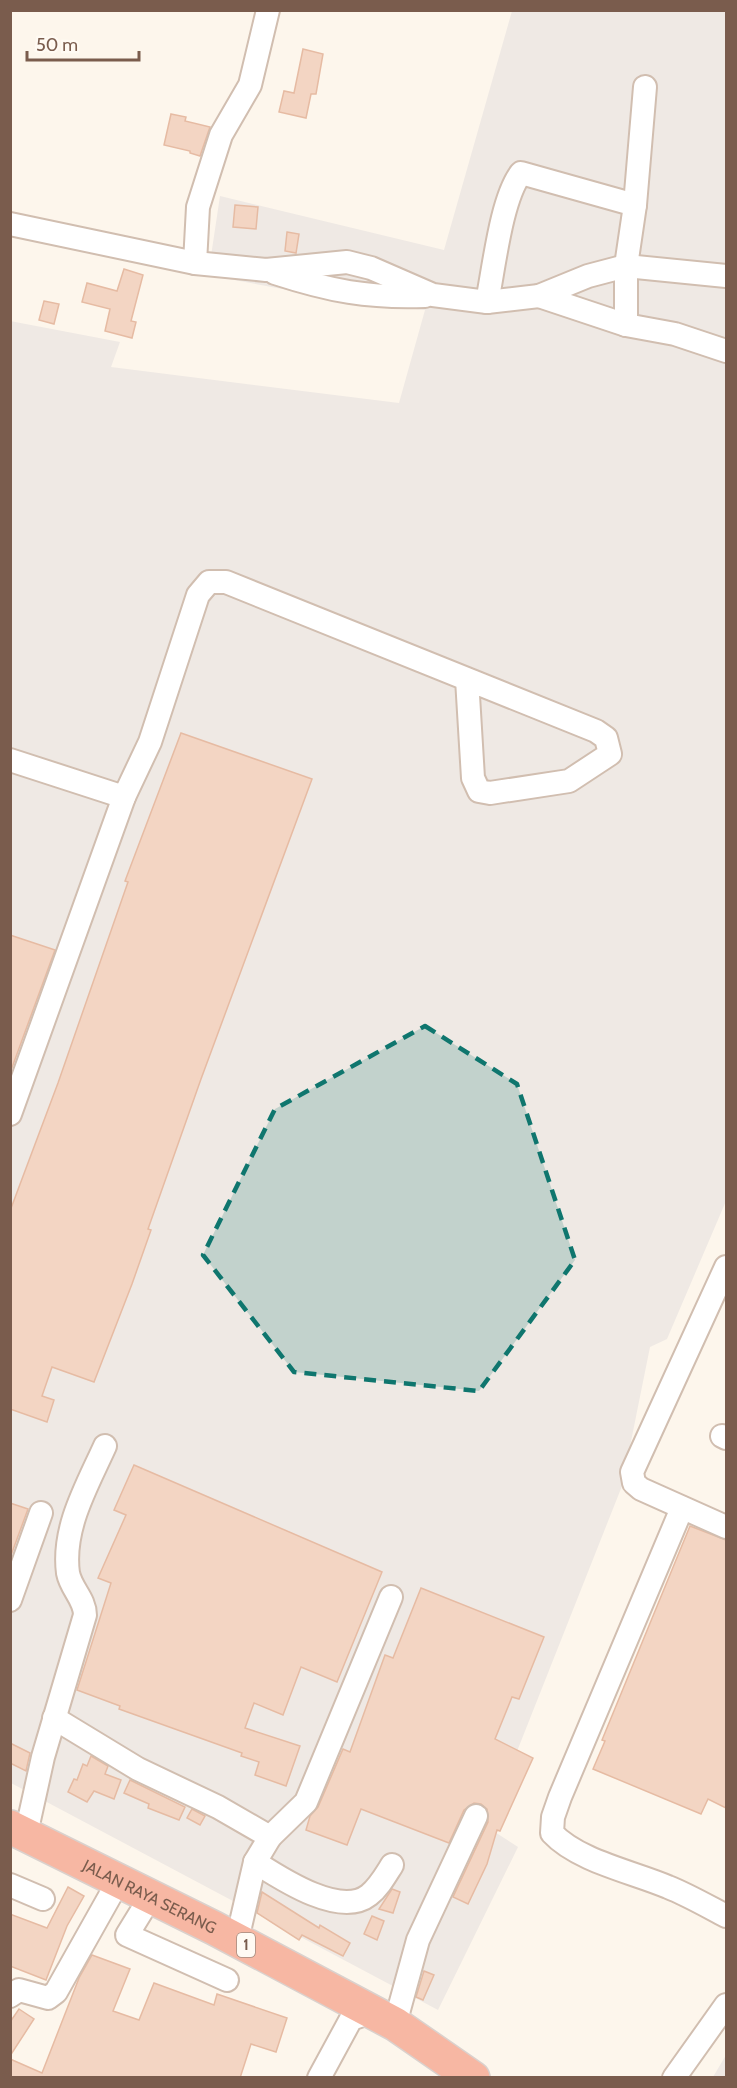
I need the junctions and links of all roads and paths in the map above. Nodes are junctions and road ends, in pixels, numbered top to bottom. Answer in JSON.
{"nodes":[{"id":1,"x":268,"y":10,"type":"edge"},
{"id":2,"x":645,"y":87,"type":"dead end"},
{"id":3,"x":635,"y":206,"type":"junction"},
{"id":4,"x":10,"y":224,"type":"edge"},
{"id":5,"x":195,"y":263,"type":"junction"},
{"id":6,"x":626,"y":266,"type":"junction"},
{"id":7,"x":266,"y":270,"type":"junction"},
{"id":8,"x":726,"y":276,"type":"edge"},
{"id":9,"x":433,"y":295,"type":"junction"},
{"id":10,"x":539,"y":296,"type":"junction"},
{"id":11,"x":487,"y":302,"type":"junction"},
{"id":12,"x":626,"y":325,"type":"junction"},
{"id":13,"x":726,"y":351,"type":"edge"},
{"id":14,"x":467,"y":679,"type":"junction"},
{"id":15,"x":10,"y":760,"type":"edge"},
{"id":16,"x":124,"y":798,"type":"junction"},
{"id":17,"x":10,"y":1114,"type":"edge"},
{"id":18,"x":726,"y":1267,"type":"edge"},
{"id":19,"x":105,"y":1446,"type":"dead end"},
{"id":20,"x":682,"y":1508,"type":"junction"},
{"id":21,"x":41,"y":1514,"type":"dead end"},
{"id":22,"x":726,"y":1527,"type":"edge"},
{"id":23,"x":391,"y":1597,"type":"dead end"},
{"id":24,"x":10,"y":1600,"type":"edge"},
{"id":25,"x":54,"y":1718,"type":"junction"},
{"id":26,"x":476,"y":1816,"type":"dead end"},
{"id":27,"x":18,"y":1830,"type":"edge"},
{"id":28,"x":270,"y":1837,"type":"junction"},
{"id":29,"x":255,"y":1862,"type":"junction"},
{"id":30,"x":392,"y":1865,"type":"dead end"},
{"id":31,"x":119,"y":1880,"type":"junction"},
{"id":32,"x":10,"y":1886,"type":"edge"},
{"id":33,"x":151,"y":1896,"type":"junction"},
{"id":34,"x":43,"y":1899,"type":"dead end"},
{"id":35,"x":726,"y":1916,"type":"edge"},
{"id":36,"x":237,"y":1940,"type":"junction"},
{"id":37,"x":227,"y":1980,"type":"dead end"},
{"id":38,"x":10,"y":1996,"type":"edge"},
{"id":39,"x":726,"y":2006,"type":"edge"},
{"id":40,"x":383,"y":2018,"type":"junction"},
{"id":41,"x":319,"y":2078,"type":"edge"},
{"id":42,"x":473,"y":2078,"type":"edge"},
{"id":43,"x":674,"y":2078,"type":"edge"}],
"edges":[{"from":1,"to":5,"type":"street"},
{"from":2,"to":3,"type":"street"},
{"from":3,"to":6,"type":"street"},
{"from":3,"to":11,"type":"street"},
{"from":4,"to":5,"type":"street"},
{"from":5,"to":7,"type":"street"},
{"from":6,"to":8,"type":"street"},
{"from":6,"to":10,"type":"street"},
{"from":6,"to":12,"type":"street"},
{"from":7,"to":9,"type":"street"},
{"from":7,"to":9,"type":"street"},
{"from":9,"to":11,"type":"street"},
{"from":10,"to":11,"type":"street"},
{"from":10,"to":12,"type":"street"},
{"from":12,"to":13,"type":"street"},
{"from":14,"to":14,"type":"street"},
{"from":14,"to":16,"type":"street"},
{"from":15,"to":16,"type":"street"},
{"from":16,"to":17,"type":"street"},
{"from":18,"to":20,"type":"street"},
{"from":19,"to":25,"type":"street"},
{"from":20,"to":22,"type":"street"},
{"from":20,"to":35,"type":"street"},
{"from":21,"to":24,"type":"street"},
{"from":23,"to":28,"type":"street"},
{"from":25,"to":27,"type":"street"},
{"from":25,"to":28,"type":"street"},
{"from":26,"to":40,"type":"street"},
{"from":27,"to":31,"type":"highway","name":"JALAN RAYA SERANG","number":"1"},
{"from":28,"to":29,"type":"street"},
{"from":29,"to":30,"type":"street"},
{"from":29,"to":36,"type":"street"},
{"from":31,"to":33,"type":"highway","name":"JALAN RAYA SERANG","number":"1"},
{"from":31,"to":38,"type":"street"},
{"from":32,"to":34,"type":"street"},
{"from":33,"to":36,"type":"highway","name":"JALAN RAYA SERANG","number":"1"},
{"from":33,"to":37,"type":"street"},
{"from":36,"to":40,"type":"highway","name":"JALAN RAYA SERANG","number":"1"},
{"from":39,"to":43,"type":"street"},
{"from":40,"to":41,"type":"street"},
{"from":40,"to":42,"type":"highway","name":"JALAN RAYA SERANG","number":"1"}]}
